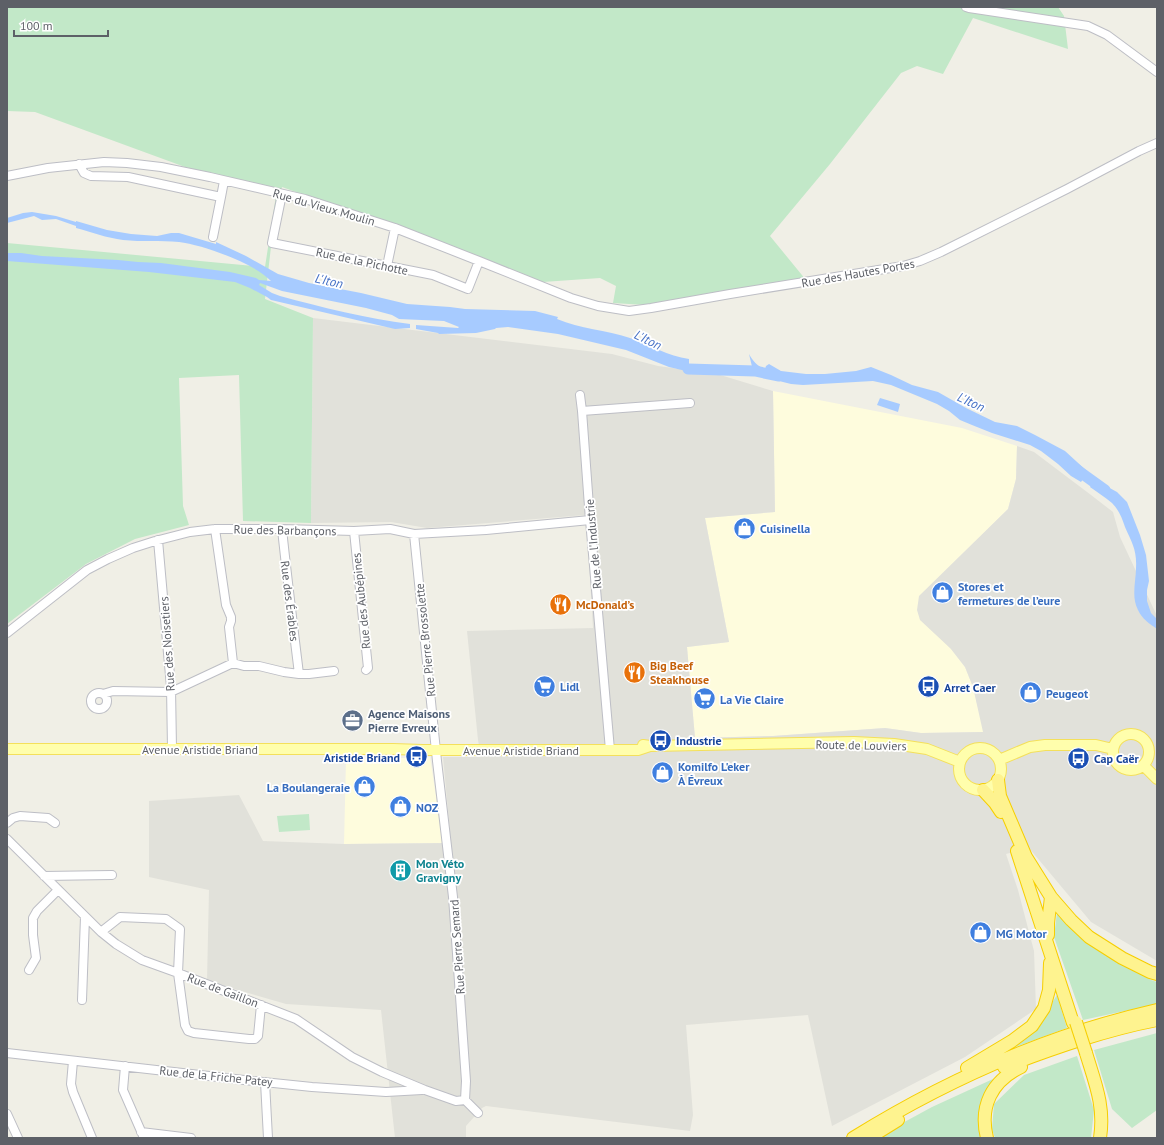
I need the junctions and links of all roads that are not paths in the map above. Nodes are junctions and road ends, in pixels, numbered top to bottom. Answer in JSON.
{"nodes":[{"id":1,"x":966,"y":7,"type":"edge"},
{"id":2,"x":1157,"y":72,"type":"edge"},
{"id":3,"x":1157,"y":143,"type":"edge"},
{"id":4,"x":79,"y":164,"type":"junction"},
{"id":5,"x":7,"y":176,"type":"edge"},
{"id":6,"x":224,"y":181,"type":"junction"},
{"id":7,"x":282,"y":194,"type":"junction"},
{"id":8,"x":221,"y":197,"type":"junction"},
{"id":9,"x":395,"y":228,"type":"junction"},
{"id":10,"x":213,"y":236,"type":"dead end"},
{"id":11,"x":479,"y":261,"type":"junction"},
{"id":12,"x":387,"y":266,"type":"junction"},
{"id":13,"x":629,"y":311,"type":"joint"},
{"id":14,"x":580,"y":395,"type":"dead end"},
{"id":15,"x":690,"y":403,"type":"dead end"},
{"id":16,"x":582,"y":411,"type":"junction"},
{"id":17,"x":590,"y":520,"type":"junction"},
{"id":18,"x":215,"y":529,"type":"junction"},
{"id":19,"x":282,"y":529,"type":"junction"},
{"id":20,"x":354,"y":531,"type":"junction"},
{"id":21,"x":414,"y":534,"type":"junction"},
{"id":22,"x":158,"y":540,"type":"junction"},
{"id":23,"x":7,"y":633,"type":"edge"},
{"id":24,"x":233,"y":663,"type":"junction"},
{"id":25,"x":366,"y":670,"type":"dead end"},
{"id":26,"x":334,"y":671,"type":"dead end"},
{"id":27,"x":299,"y":674,"type":"junction"},
{"id":28,"x":171,"y":692,"type":"junction"},
{"id":29,"x":103,"y":694,"type":"dead end"},
{"id":30,"x":759,"y":745,"type":"joint"},
{"id":31,"x":1153,"y":745,"type":"edge"},
{"id":32,"x":610,"y":747,"type":"junction"},
{"id":33,"x":436,"y":748,"type":"junction"},
{"id":34,"x":7,"y":749,"type":"edge"},
{"id":35,"x":172,"y":749,"type":"junction"},
{"id":36,"x":1113,"y":749,"type":"junction"},
{"id":37,"x":999,"y":760,"type":"junction"},
{"id":38,"x":960,"y":762,"type":"junction"},
{"id":39,"x":1144,"y":766,"type":"junction"},
{"id":40,"x":1157,"y":778,"type":"edge"},
{"id":41,"x":998,"y":780,"type":"junction"},
{"id":42,"x":983,"y":790,"type":"junction"},
{"id":43,"x":7,"y":823,"type":"edge"},
{"id":44,"x":55,"y":823,"type":"dead end"},
{"id":45,"x":7,"y":839,"type":"edge"},
{"id":46,"x":112,"y":875,"type":"dead end"},
{"id":47,"x":44,"y":876,"type":"junction"},
{"id":48,"x":58,"y":890,"type":"junction"},
{"id":49,"x":1052,"y":897,"type":"junction"},
{"id":50,"x":86,"y":917,"type":"junction"},
{"id":51,"x":101,"y":932,"type":"junction"},
{"id":52,"x":1050,"y":952,"type":"junction"},
{"id":53,"x":29,"y":970,"type":"dead end"},
{"id":54,"x":178,"y":973,"type":"junction"},
{"id":55,"x":1157,"y":974,"type":"edge"},
{"id":56,"x":82,"y":1000,"type":"dead end"},
{"id":57,"x":261,"y":1005,"type":"junction"},
{"id":58,"x":1157,"y":1010,"type":"edge"},
{"id":59,"x":1157,"y":1020,"type":"edge"},
{"id":60,"x":1074,"y":1022,"type":"junction"},
{"id":61,"x":1050,"y":1050,"type":"junction"},
{"id":62,"x":7,"y":1053,"type":"edge"},
{"id":63,"x":1085,"y":1054,"type":"junction"},
{"id":64,"x":73,"y":1061,"type":"junction"},
{"id":65,"x":125,"y":1066,"type":"junction"},
{"id":66,"x":265,"y":1082,"type":"junction"},
{"id":67,"x":425,"y":1090,"type":"junction"},
{"id":68,"x":930,"y":1094,"type":"junction"},
{"id":69,"x":465,"y":1100,"type":"junction"},
{"id":70,"x":478,"y":1113,"type":"dead end"},
{"id":71,"x":7,"y":1114,"type":"edge"},
{"id":72,"x":142,"y":1135,"type":"edge"},
{"id":73,"x":18,"y":1138,"type":"edge"},
{"id":74,"x":92,"y":1138,"type":"edge"},
{"id":75,"x":191,"y":1138,"type":"edge"},
{"id":76,"x":268,"y":1138,"type":"edge"},
{"id":77,"x":853,"y":1138,"type":"edge"},
{"id":78,"x":869,"y":1138,"type":"edge"},
{"id":79,"x":987,"y":1138,"type":"edge"},
{"id":80,"x":1096,"y":1138,"type":"edge"},
{"id":81,"x":1100,"y":1138,"type":"edge"}],
"edges":[{"from":1,"to":2,"type":"street"},
{"from":3,"to":13,"type":"street","name":"Rue des Hautes Portes"},
{"from":4,"to":5,"type":"street","name":"Rue du Vieux Moulin"},
{"from":4,"to":6,"type":"street","name":"Rue du Vieux Moulin"},
{"from":4,"to":8,"type":"street"},
{"from":6,"to":7,"type":"street","name":"Rue du Vieux Moulin"},
{"from":6,"to":8,"type":"street"},
{"from":7,"to":9,"type":"street","name":"Rue du Vieux Moulin"},
{"from":7,"to":12,"type":"street","name":"Rue de la Pichotte"},
{"from":8,"to":10,"type":"street"},
{"from":9,"to":11,"type":"street","name":"Rue du Vieux Moulin"},
{"from":9,"to":12,"type":"street"},
{"from":11,"to":12,"type":"street","name":"Rue de la Pichotte"},
{"from":11,"to":13,"type":"street","name":"Rue du Vieux Moulin"},
{"from":14,"to":16,"type":"street","name":"Rue de l'Industrie"},
{"from":15,"to":16,"type":"street"},
{"from":16,"to":17,"type":"street","name":"Rue de l'Industrie"},
{"from":17,"to":21,"type":"street","name":"Rue des Barbançons"},
{"from":17,"to":32,"type":"street","name":"Rue de l'Industrie"},
{"from":18,"to":19,"type":"street","name":"Rue des Barbançons"},
{"from":18,"to":22,"type":"street","name":"Rue des Barbançons"},
{"from":18,"to":24,"type":"street"},
{"from":19,"to":20,"type":"street","name":"Rue des Barbançons"},
{"from":19,"to":27,"type":"street","name":"Rue des Érables"},
{"from":20,"to":21,"type":"street","name":"Rue des Barbançons"},
{"from":20,"to":25,"type":"street","name":"Rue des Aubépines"},
{"from":21,"to":33,"type":"street","name":"Rue Pierre Brossolette"},
{"from":22,"to":23,"type":"street","name":"Rue des Barbançons"},
{"from":22,"to":28,"type":"street","name":"Rue des Noisetiers"},
{"from":24,"to":27,"type":"street"},
{"from":24,"to":28,"type":"street"},
{"from":26,"to":27,"type":"street"},
{"from":28,"to":29,"type":"street"},
{"from":28,"to":35,"type":"street","name":"Rue des Noisetiers"},
{"from":30,"to":32,"type":"main road","name":"Avenue Aristide Briand"},
{"from":30,"to":38,"type":"main road","name":"Route de Louviers"},
{"from":31,"to":36,"type":"main road"},
{"from":31,"to":39,"type":"main road"},
{"from":32,"to":33,"type":"main road","name":"Avenue Aristide Briand"},
{"from":33,"to":35,"type":"main road","name":"Avenue Aristide Briand"},
{"from":33,"to":69,"type":"street","name":"Rue Pierre Semard"},
{"from":34,"to":35,"type":"main road","name":"Avenue Aristide Briand"},
{"from":36,"to":37,"type":"main road"},
{"from":36,"to":39,"type":"main road"},
{"from":37,"to":38,"type":"main road"},
{"from":37,"to":41,"type":"main road"},
{"from":38,"to":42,"type":"main road"},
{"from":39,"to":40,"type":"main road"},
{"from":41,"to":42,"type":"main road"},
{"from":41,"to":49,"type":"highway"},
{"from":42,"to":52,"type":"highway"},
{"from":43,"to":44,"type":"street"},
{"from":45,"to":47,"type":"street","name":"Rue de Gaillon"},
{"from":46,"to":47,"type":"street"},
{"from":47,"to":48,"type":"street","name":"Rue de Gaillon"},
{"from":48,"to":50,"type":"street","name":"Rue de Gaillon"},
{"from":48,"to":53,"type":"street"},
{"from":49,"to":55,"type":"highway"},
{"from":49,"to":60,"type":"highway"},
{"from":50,"to":51,"type":"street","name":"Rue de Gaillon"},
{"from":50,"to":56,"type":"street"},
{"from":51,"to":54,"type":"street","name":"Rue de Gaillon"},
{"from":51,"to":54,"type":"street"},
{"from":52,"to":60,"type":"highway"},
{"from":52,"to":68,"type":"highway"},
{"from":54,"to":57,"type":"street","name":"Rue de Gaillon"},
{"from":54,"to":57,"type":"street"},
{"from":57,"to":67,"type":"street","name":"Rue de Gaillon"},
{"from":58,"to":68,"type":"highway"},
{"from":59,"to":61,"type":"highway"},
{"from":60,"to":63,"type":"highway","bridge":true},
{"from":61,"to":78,"type":"highway"},
{"from":61,"to":79,"type":"highway"},
{"from":62,"to":64,"type":"street","name":"Rue de la Friche Patey"},
{"from":63,"to":80,"type":"highway"},
{"from":63,"to":81,"type":"highway"},
{"from":64,"to":65,"type":"street","name":"Rue de la Friche Patey"},
{"from":64,"to":74,"type":"street"},
{"from":65,"to":66,"type":"street","name":"Rue de la Friche Patey"},
{"from":65,"to":72,"type":"street"},
{"from":66,"to":67,"type":"street","name":"Rue de la Friche Patey"},
{"from":66,"to":76,"type":"street"},
{"from":67,"to":69,"type":"street","name":"Rue de Gaillon"},
{"from":68,"to":77,"type":"highway"},
{"from":69,"to":70,"type":"street"},
{"from":71,"to":73,"type":"street"},
{"from":72,"to":75,"type":"street"}]}
